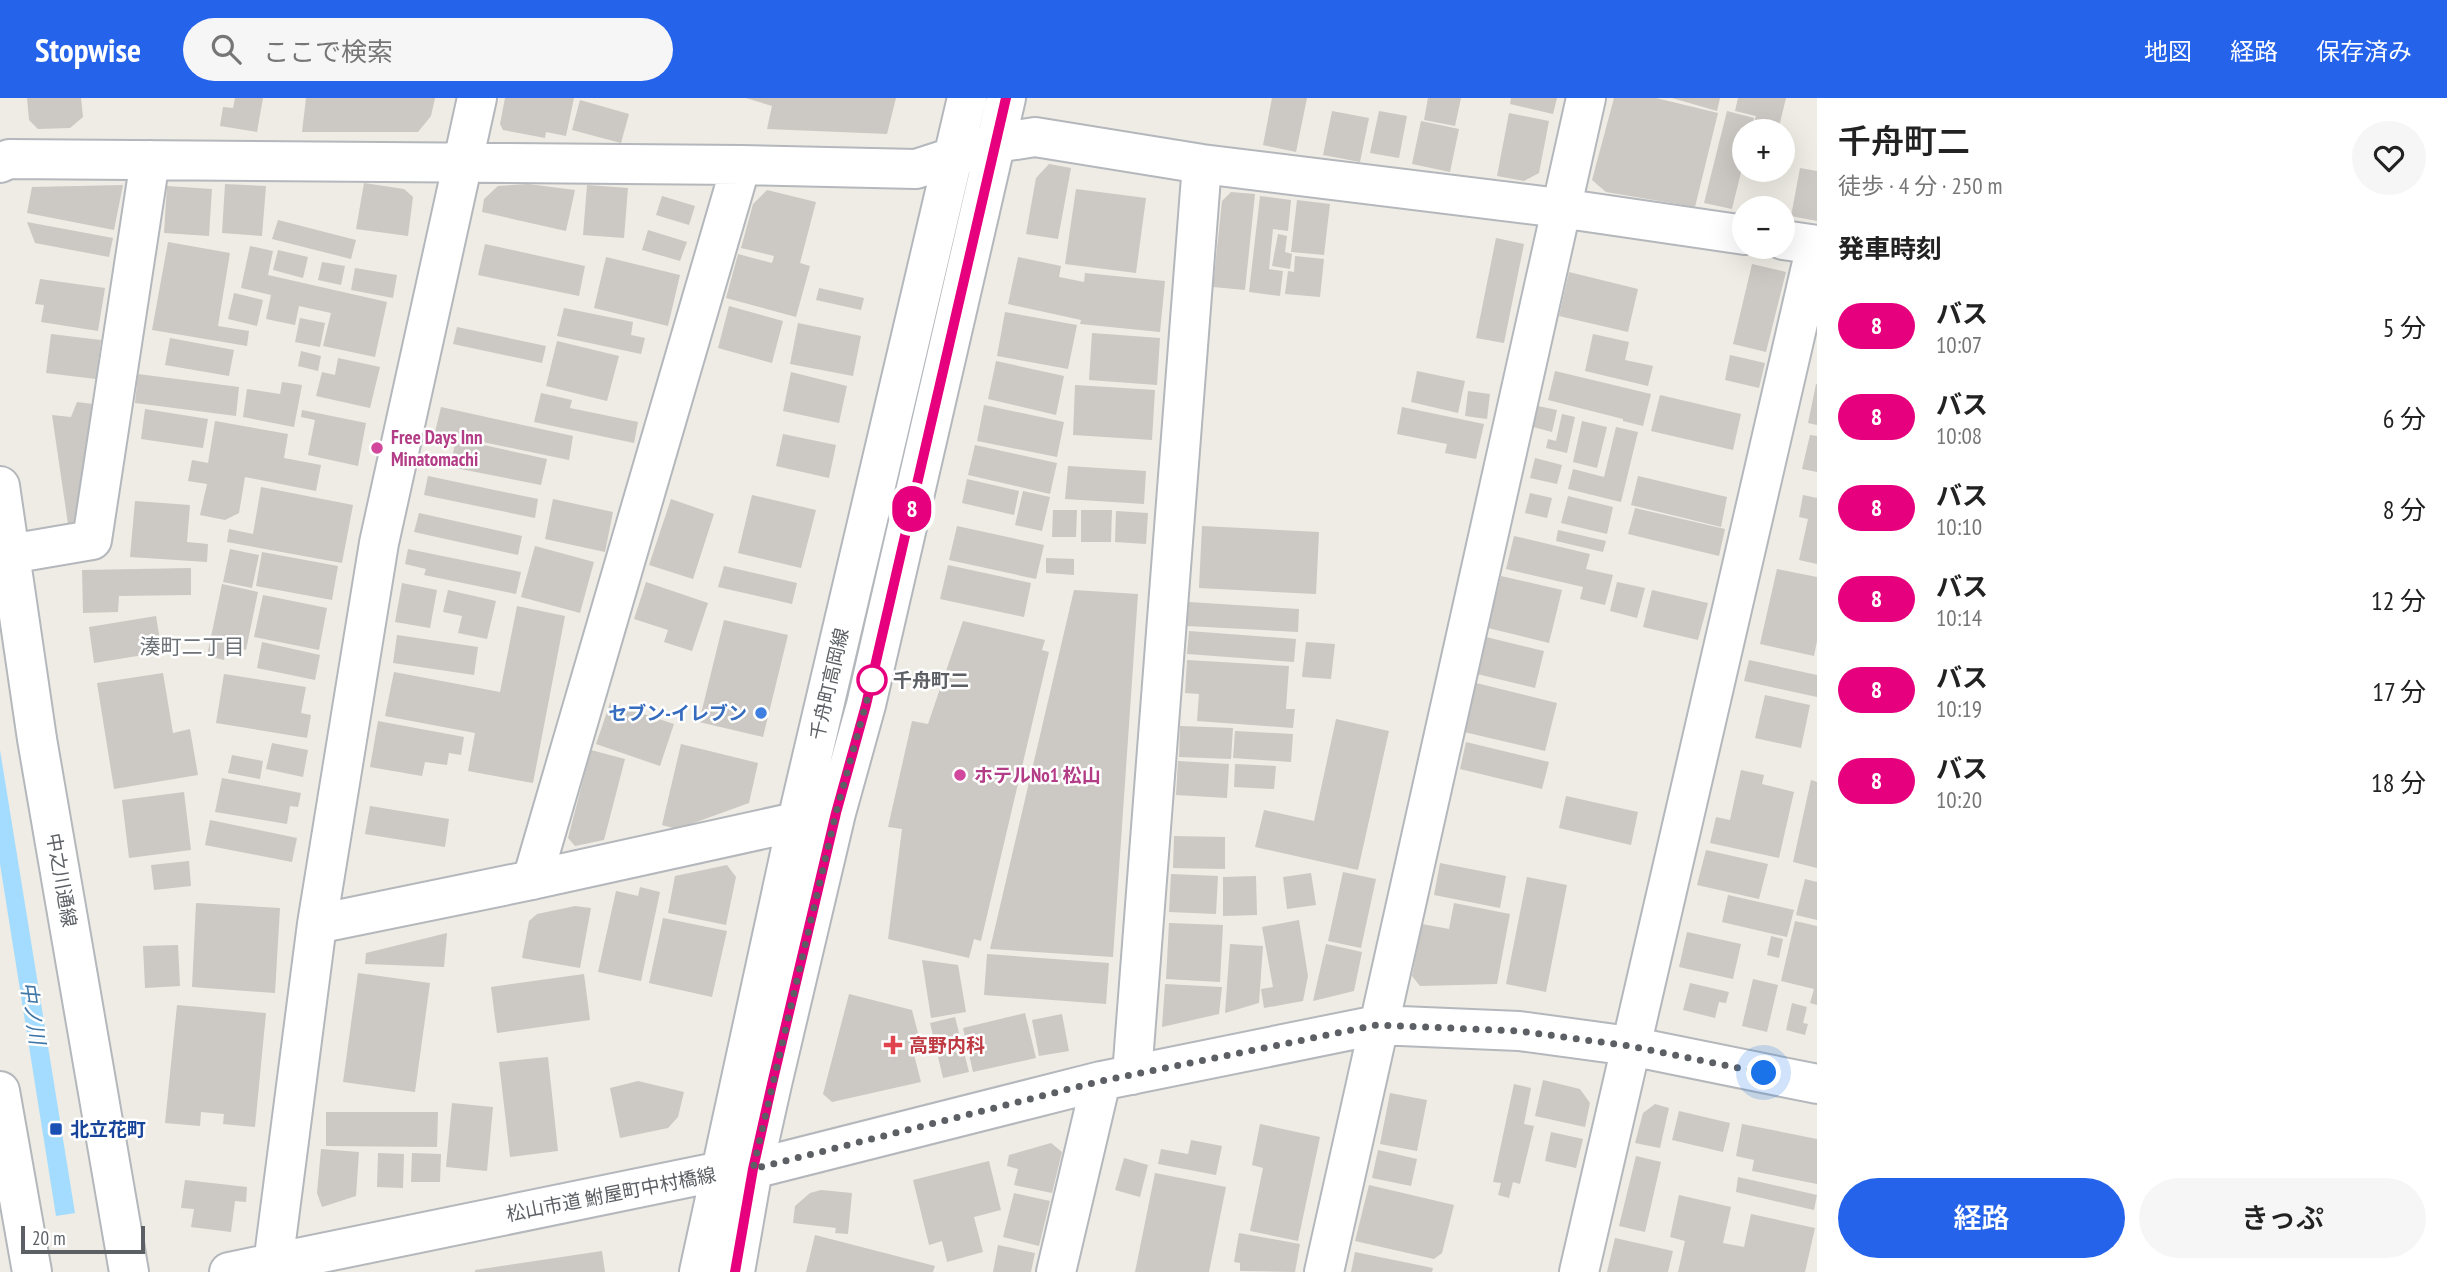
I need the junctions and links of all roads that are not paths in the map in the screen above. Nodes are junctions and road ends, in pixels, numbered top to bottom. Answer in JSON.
{"nodes":[{"id":1,"x":477,"y":98,"type":"edge"},
{"id":2,"x":967,"y":98,"type":"edge"},
{"id":3,"x":1006,"y":98,"type":"edge"},
{"id":4,"x":1586,"y":98,"type":"edge"},
{"id":5,"x":996,"y":143,"type":"junction"},
{"id":6,"x":954,"y":157,"type":"junction"},
{"id":7,"x":150,"y":160,"type":"junction"},
{"id":8,"x":465,"y":162,"type":"junction"},
{"id":9,"x":0,"y":163,"type":"edge"},
{"id":10,"x":1202,"y":164,"type":"junction"},
{"id":11,"x":741,"y":165,"type":"junction"},
{"id":12,"x":1560,"y":208,"type":"junction"},
{"id":13,"x":1732,"y":233,"type":"edge"},
{"id":14,"x":1795,"y":242,"type":"edge"},
{"id":15,"x":1817,"y":245,"type":"edge"},
{"id":16,"x":0,"y":486,"type":"edge"},
{"id":17,"x":10,"y":554,"type":"junction"},
{"id":18,"x":836,"y":813,"type":"junction"},
{"id":19,"x":797,"y":821,"type":"junction"},
{"id":20,"x":532,"y":880,"type":"junction"},
{"id":21,"x":317,"y":924,"type":"junction"},
{"id":22,"x":1377,"y":1025,"type":"junction"},
{"id":23,"x":1630,"y":1046,"type":"junction"},
{"id":24,"x":1117,"y":1078,"type":"junction"},
{"id":25,"x":1817,"y":1084,"type":"edge"},
{"id":26,"x":0,"y":1091,"type":"edge"},
{"id":27,"x":737,"y":1170,"type":"junction"},
{"id":28,"x":273,"y":1267,"type":"edge"},
{"id":29,"x":32,"y":1272,"type":"edge"},
{"id":30,"x":129,"y":1272,"type":"edge"},
{"id":31,"x":229,"y":1272,"type":"edge"},
{"id":32,"x":699,"y":1272,"type":"edge"},
{"id":33,"x":735,"y":1272,"type":"edge"},
{"id":34,"x":1056,"y":1272,"type":"edge"},
{"id":35,"x":1324,"y":1272,"type":"edge"},
{"id":36,"x":1579,"y":1272,"type":"edge"}],
"edges":[{"from":1,"to":8,"type":"street"},
{"from":2,"to":6,"type":"street","name":"千舟町高岡線"},
{"from":3,"to":5,"type":"street","name":"千舟町高岡線"},
{"from":4,"to":12,"type":"street"},
{"from":5,"to":6,"type":"street"},
{"from":5,"to":10,"type":"street"},
{"from":5,"to":18,"type":"street","name":"千舟町高岡線"},
{"from":6,"to":11,"type":"street"},
{"from":6,"to":19,"type":"street","name":"千舟町高岡線"},
{"from":7,"to":8,"type":"street"},
{"from":7,"to":9,"type":"street"},
{"from":7,"to":17,"type":"street"},
{"from":8,"to":11,"type":"street"},
{"from":8,"to":21,"type":"street"},
{"from":10,"to":12,"type":"street"},
{"from":10,"to":24,"type":"street"},
{"from":11,"to":20,"type":"street"},
{"from":12,"to":13,"type":"street"},
{"from":12,"to":22,"type":"street"},
{"from":14,"to":15,"type":"street"},
{"from":15,"to":23,"type":"street"},
{"from":16,"to":17,"type":"street","name":"中之川通線"},
{"from":17,"to":30,"type":"street","name":"中之川通線"},
{"from":18,"to":19,"type":"street"},
{"from":18,"to":27,"type":"street","name":"千舟町高岡線"},
{"from":19,"to":20,"type":"street"},
{"from":19,"to":27,"type":"street","name":"千舟町高岡線"},
{"from":20,"to":21,"type":"street"},
{"from":21,"to":28,"type":"street"},
{"from":22,"to":23,"type":"street","name":"松山市道 鮒屋町中村橋線"},
{"from":22,"to":24,"type":"street","name":"松山市道 鮒屋町中村橋線"},
{"from":22,"to":35,"type":"street"},
{"from":23,"to":25,"type":"street","name":"松山市道 鮒屋町中村橋線"},
{"from":23,"to":36,"type":"street"},
{"from":24,"to":27,"type":"street","name":"松山市道 鮒屋町中村橋線"},
{"from":24,"to":34,"type":"street"},
{"from":26,"to":29,"type":"street"},
{"from":27,"to":28,"type":"street","name":"松山市道 鮒屋町中村橋線"},
{"from":27,"to":32,"type":"street","name":"千舟町高岡線"},
{"from":27,"to":33,"type":"street","name":"千舟町高岡線"},
{"from":28,"to":31,"type":"street","name":"松山市道 鮒屋町中村橋線"}]}
